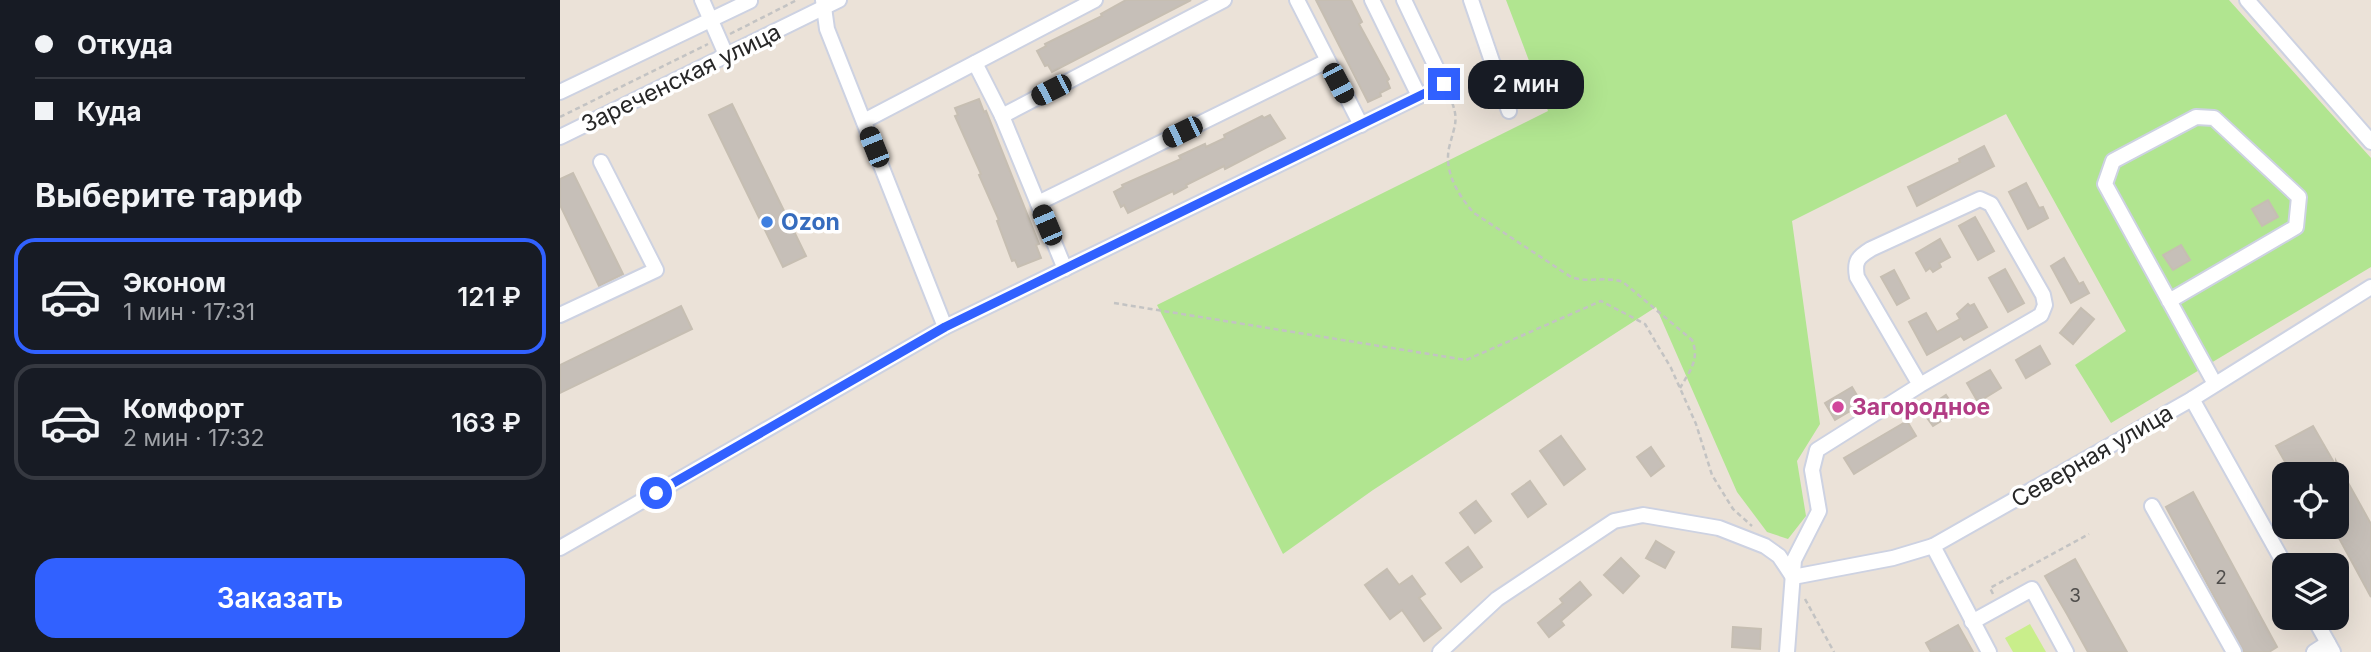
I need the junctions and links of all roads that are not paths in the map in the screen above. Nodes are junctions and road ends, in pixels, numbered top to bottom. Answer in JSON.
{"nodes":[{"id":1,"x":702,"y":0,"type":"edge"},
{"id":2,"x":1095,"y":0,"type":"edge"},
{"id":3,"x":1224,"y":0,"type":"edge"},
{"id":4,"x":1297,"y":0,"type":"edge"},
{"id":5,"x":1372,"y":0,"type":"edge"},
{"id":6,"x":1404,"y":0,"type":"edge"},
{"id":7,"x":1471,"y":0,"type":"edge"},
{"id":8,"x":2247,"y":0,"type":"edge"},
{"id":9,"x":750,"y":1,"type":"edge"},
{"id":10,"x":829,"y":2,"type":"edge"},
{"id":11,"x":710,"y":20,"type":"junction"},
{"id":12,"x":727,"y":57,"type":"junction"},
{"id":13,"x":1327,"y":61,"type":"junction"},
{"id":14,"x":975,"y":63,"type":"junction"},
{"id":15,"x":560,"y":92,"type":"edge"},
{"id":16,"x":1419,"y":96,"type":"junction"},
{"id":17,"x":1509,"y":111,"type":"dead end"},
{"id":18,"x":1002,"y":116,"type":"junction"},
{"id":19,"x":863,"y":121,"type":"junction"},
{"id":20,"x":1361,"y":125,"type":"junction"},
{"id":21,"x":560,"y":137,"type":"edge"},
{"id":22,"x":2371,"y":142,"type":"edge"},
{"id":23,"x":601,"y":162,"type":"dead end"},
{"id":24,"x":1038,"y":203,"type":"junction"},
{"id":25,"x":1065,"y":269,"type":"junction"},
{"id":26,"x":2371,"y":287,"type":"edge"},
{"id":27,"x":2169,"y":301,"type":"junction"},
{"id":28,"x":560,"y":315,"type":"edge"},
{"id":29,"x":945,"y":327,"type":"junction"},
{"id":30,"x":2215,"y":384,"type":"junction"},
{"id":31,"x":1920,"y":385,"type":"junction"},
{"id":32,"x":2192,"y":399,"type":"junction"},
{"id":33,"x":2152,"y":506,"type":"dead end"},
{"id":34,"x":1933,"y":546,"type":"junction"},
{"id":35,"x":560,"y":548,"type":"edge"},
{"id":36,"x":2278,"y":553,"type":"edge"},
{"id":37,"x":1793,"y":577,"type":"junction"},
{"id":38,"x":1972,"y":622,"type":"junction"},
{"id":39,"x":2320,"y":630,"type":"edge"},
{"id":40,"x":2330,"y":648,"type":"edge"},
{"id":41,"x":1440,"y":652,"type":"edge"},
{"id":42,"x":1787,"y":652,"type":"edge"},
{"id":43,"x":1989,"y":652,"type":"edge"},
{"id":44,"x":2066,"y":652,"type":"edge"},
{"id":45,"x":2234,"y":652,"type":"edge"},
{"id":46,"x":2314,"y":652,"type":"edge"}],
"edges":[{"from":1,"to":11,"type":"street"},
{"from":2,"to":14,"type":"street"},
{"from":3,"to":18,"type":"street"},
{"from":4,"to":13,"type":"street"},
{"from":5,"to":16,"type":"street"},
{"from":6,"to":16,"type":"street"},
{"from":7,"to":17,"type":"street"},
{"from":8,"to":22,"type":"street"},
{"from":9,"to":11,"type":"street"},
{"from":10,"to":12,"type":"street","name":"Зареченская улица"},
{"from":10,"to":19,"type":"street"},
{"from":11,"to":12,"type":"street"},
{"from":11,"to":15,"type":"street"},
{"from":12,"to":21,"type":"street","name":"Зареченская улица"},
{"from":13,"to":20,"type":"street"},
{"from":13,"to":24,"type":"street"},
{"from":14,"to":18,"type":"street"},
{"from":14,"to":19,"type":"street"},
{"from":16,"to":20,"type":"street"},
{"from":18,"to":24,"type":"street"},
{"from":19,"to":29,"type":"street"},
{"from":20,"to":25,"type":"street"},
{"from":23,"to":28,"type":"street"},
{"from":24,"to":25,"type":"street"},
{"from":25,"to":29,"type":"street"},
{"from":26,"to":30,"type":"street","name":"Северная улица"},
{"from":27,"to":27,"type":"street"},
{"from":27,"to":30,"type":"street"},
{"from":29,"to":35,"type":"street"},
{"from":30,"to":32,"type":"street","name":"Северная улица"},
{"from":31,"to":31,"type":"street"},
{"from":31,"to":37,"type":"street"},
{"from":32,"to":34,"type":"street","name":"Северная улица"},
{"from":32,"to":36,"type":"street"},
{"from":33,"to":45,"type":"street"},
{"from":34,"to":37,"type":"street","name":"Северная улица"},
{"from":34,"to":38,"type":"street"},
{"from":37,"to":41,"type":"street"},
{"from":37,"to":42,"type":"street"},
{"from":38,"to":43,"type":"street"},
{"from":38,"to":44,"type":"street"},
{"from":39,"to":40,"type":"street"},
{"from":40,"to":46,"type":"street"}]}
